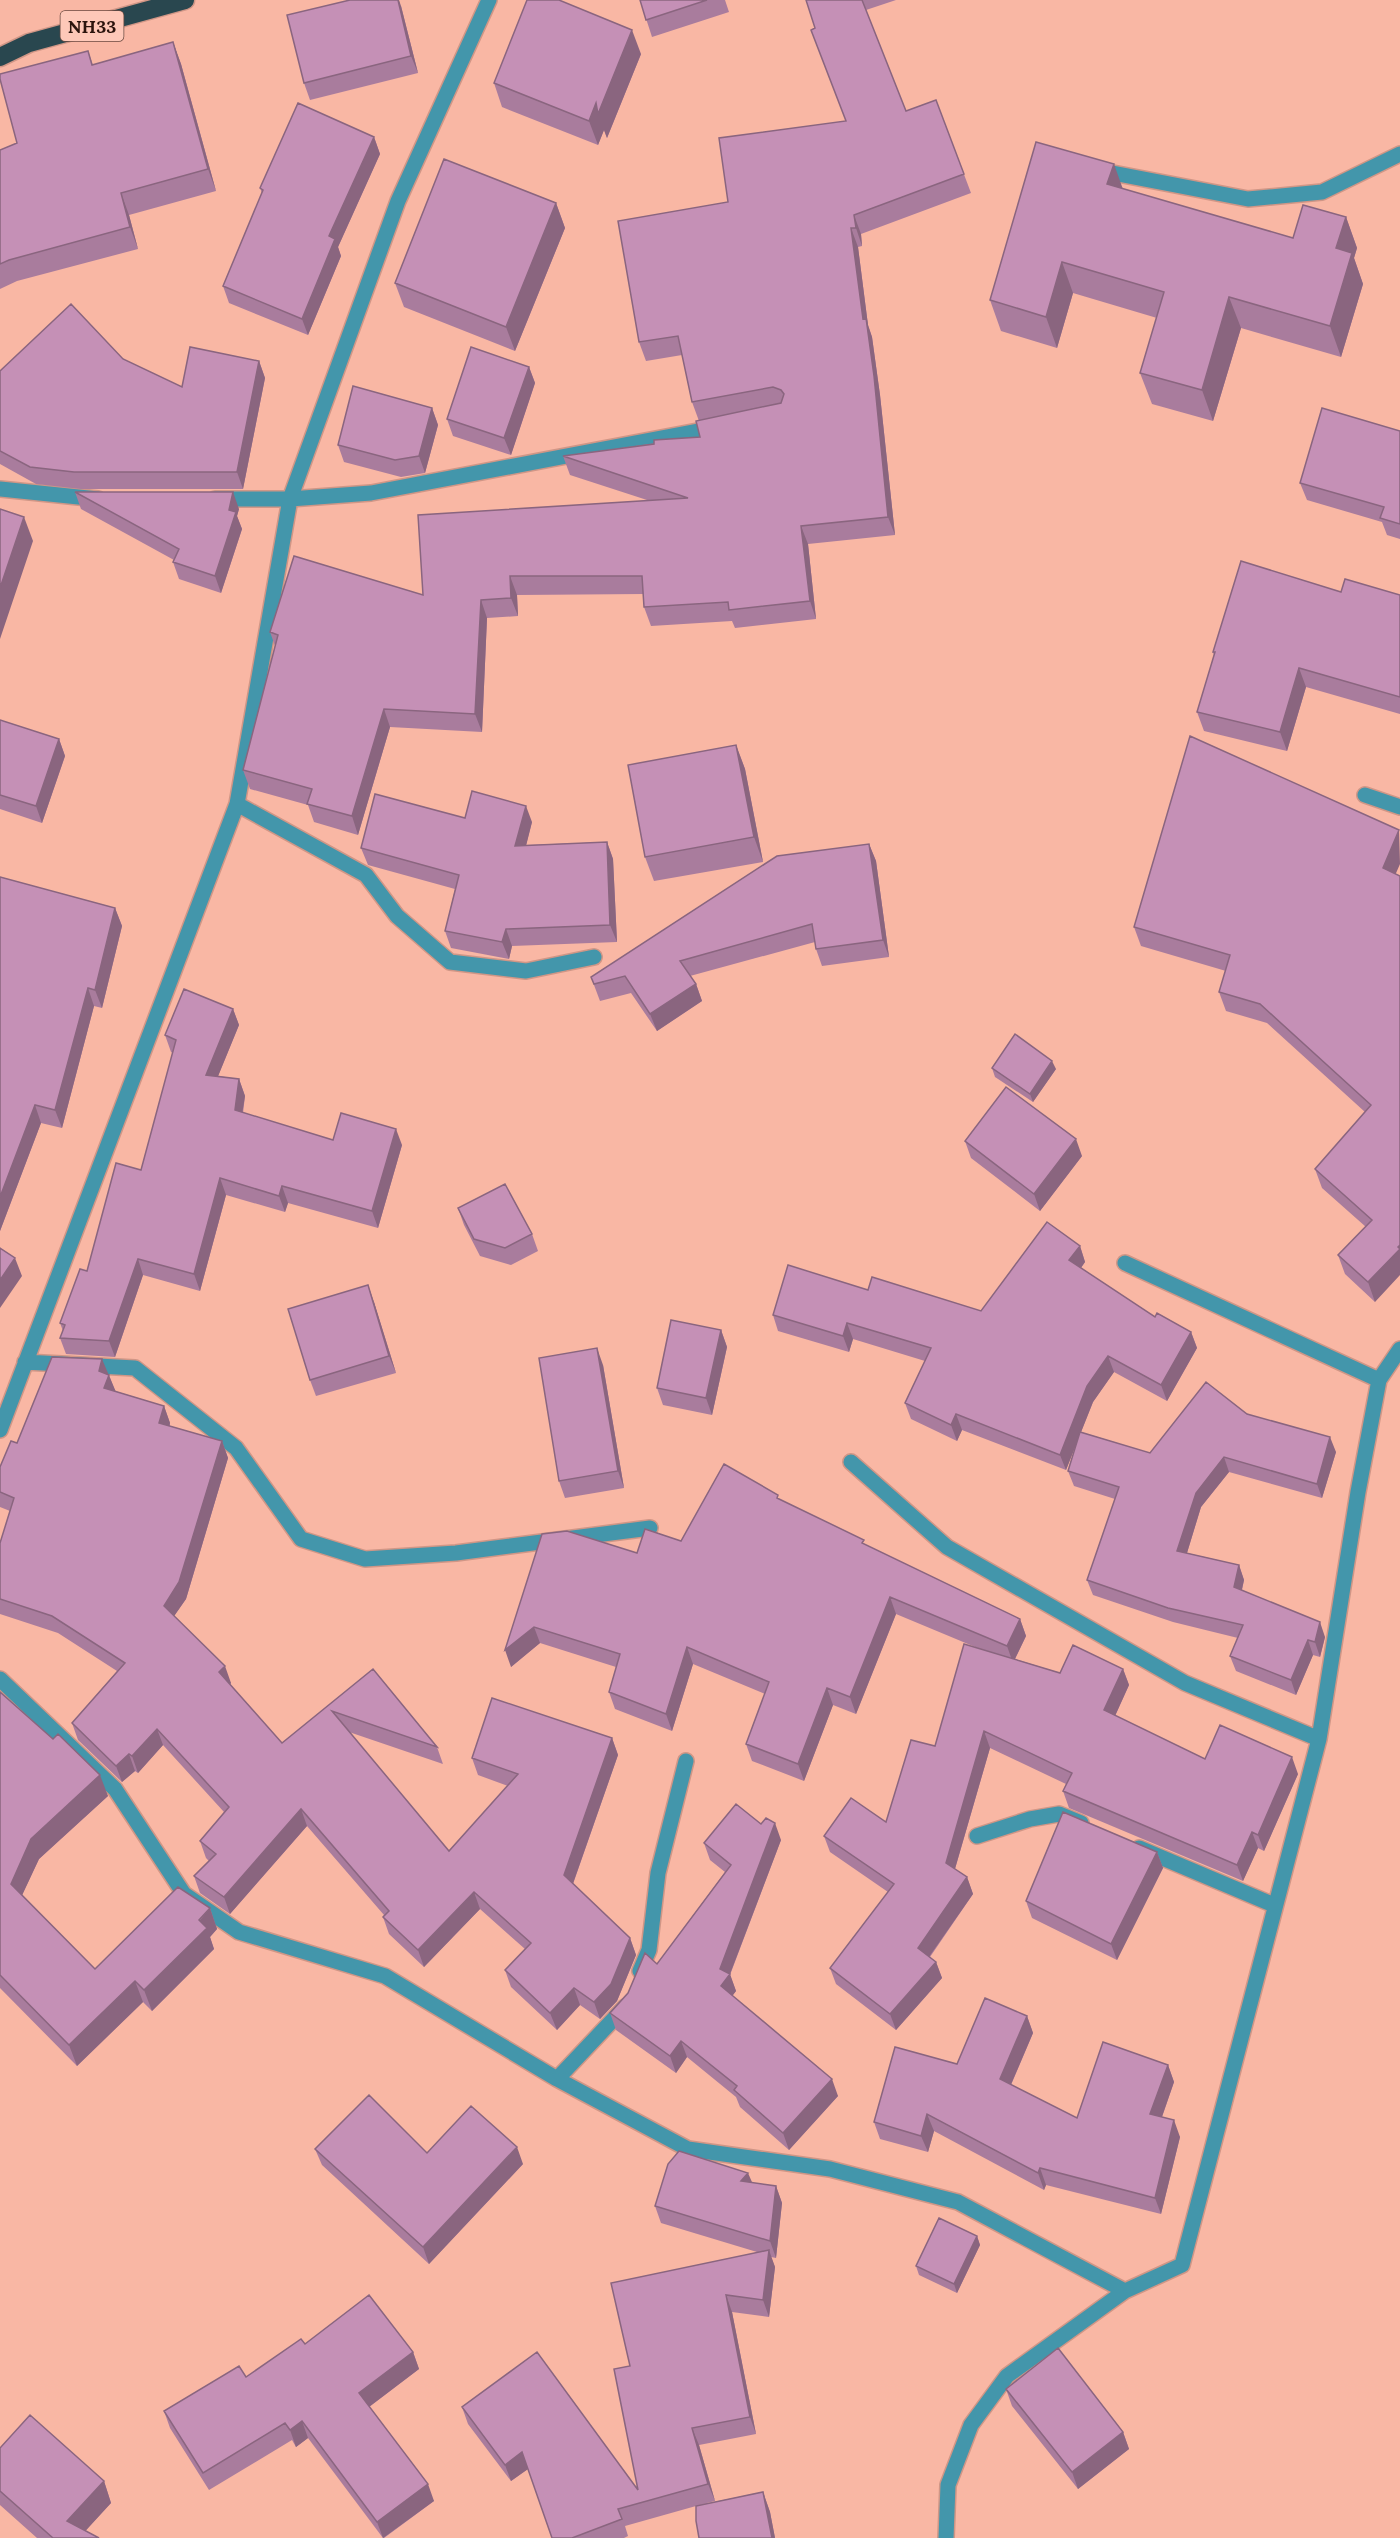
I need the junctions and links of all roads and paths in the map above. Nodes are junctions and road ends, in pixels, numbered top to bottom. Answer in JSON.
{"nodes":[{"id":1,"x":185,"y":0,"type":"edge"},
{"id":2,"x":489,"y":0,"type":"edge"},
{"id":3,"x":0,"y":57,"type":"edge"},
{"id":4,"x":1400,"y":154,"type":"edge"},
{"id":5,"x":1089,"y":168,"type":"edge"},
{"id":6,"x":735,"y":424,"type":"edge"},
{"id":7,"x":0,"y":489,"type":"edge"},
{"id":8,"x":116,"y":499,"type":"edge"},
{"id":9,"x":197,"y":499,"type":"edge"},
{"id":10,"x":290,"y":500,"type":"junction"},
{"id":11,"x":1365,"y":795,"type":"dead end"},
{"id":12,"x":237,"y":804,"type":"junction"},
{"id":13,"x":1400,"y":807,"type":"edge"},
{"id":14,"x":594,"y":957,"type":"dead end"},
{"id":15,"x":1125,"y":1263,"type":"dead end"},
{"id":16,"x":1400,"y":1349,"type":"edge"},
{"id":17,"x":25,"y":1362,"type":"junction"},
{"id":18,"x":1379,"y":1380,"type":"junction"},
{"id":19,"x":4,"y":1405,"type":"edge"},
{"id":20,"x":0,"y":1430,"type":"edge"},
{"id":21,"x":851,"y":1462,"type":"dead end"},
{"id":22,"x":650,"y":1528,"type":"edge"},
{"id":23,"x":0,"y":1679,"type":"edge"},
{"id":24,"x":1319,"y":1739,"type":"junction"},
{"id":25,"x":686,"y":1761,"type":"dead end"},
{"id":26,"x":1091,"y":1828,"type":"edge"},
{"id":27,"x":977,"y":1836,"type":"dead end"},
{"id":28,"x":1124,"y":1841,"type":"edge"},
{"id":29,"x":1274,"y":1905,"type":"junction"},
{"id":30,"x":557,"y":2079,"type":"junction"},
{"id":31,"x":1125,"y":2291,"type":"junction"},
{"id":32,"x":946,"y":2538,"type":"edge"}],
"edges":[{"from":1,"to":3,"type":"highway","number":"NH33"},
{"from":2,"to":10,"type":"street"},
{"from":4,"to":5,"type":"street"},
{"from":6,"to":10,"type":"street"},
{"from":7,"to":8,"type":"street"},
{"from":9,"to":10,"type":"street"},
{"from":10,"to":12,"type":"street"},
{"from":11,"to":13,"type":"street"},
{"from":12,"to":14,"type":"street"},
{"from":12,"to":17,"type":"street"},
{"from":15,"to":18,"type":"street"},
{"from":16,"to":18,"type":"street"},
{"from":17,"to":19,"type":"street"},
{"from":17,"to":22,"type":"street"},
{"from":18,"to":24,"type":"street"},
{"from":19,"to":20,"type":"street"},
{"from":21,"to":24,"type":"street"},
{"from":23,"to":30,"type":"street"},
{"from":24,"to":29,"type":"street"},
{"from":25,"to":30,"type":"street"},
{"from":26,"to":27,"type":"street"},
{"from":28,"to":29,"type":"street"},
{"from":29,"to":31,"type":"street"},
{"from":30,"to":31,"type":"street"},
{"from":31,"to":32,"type":"street"}]}
